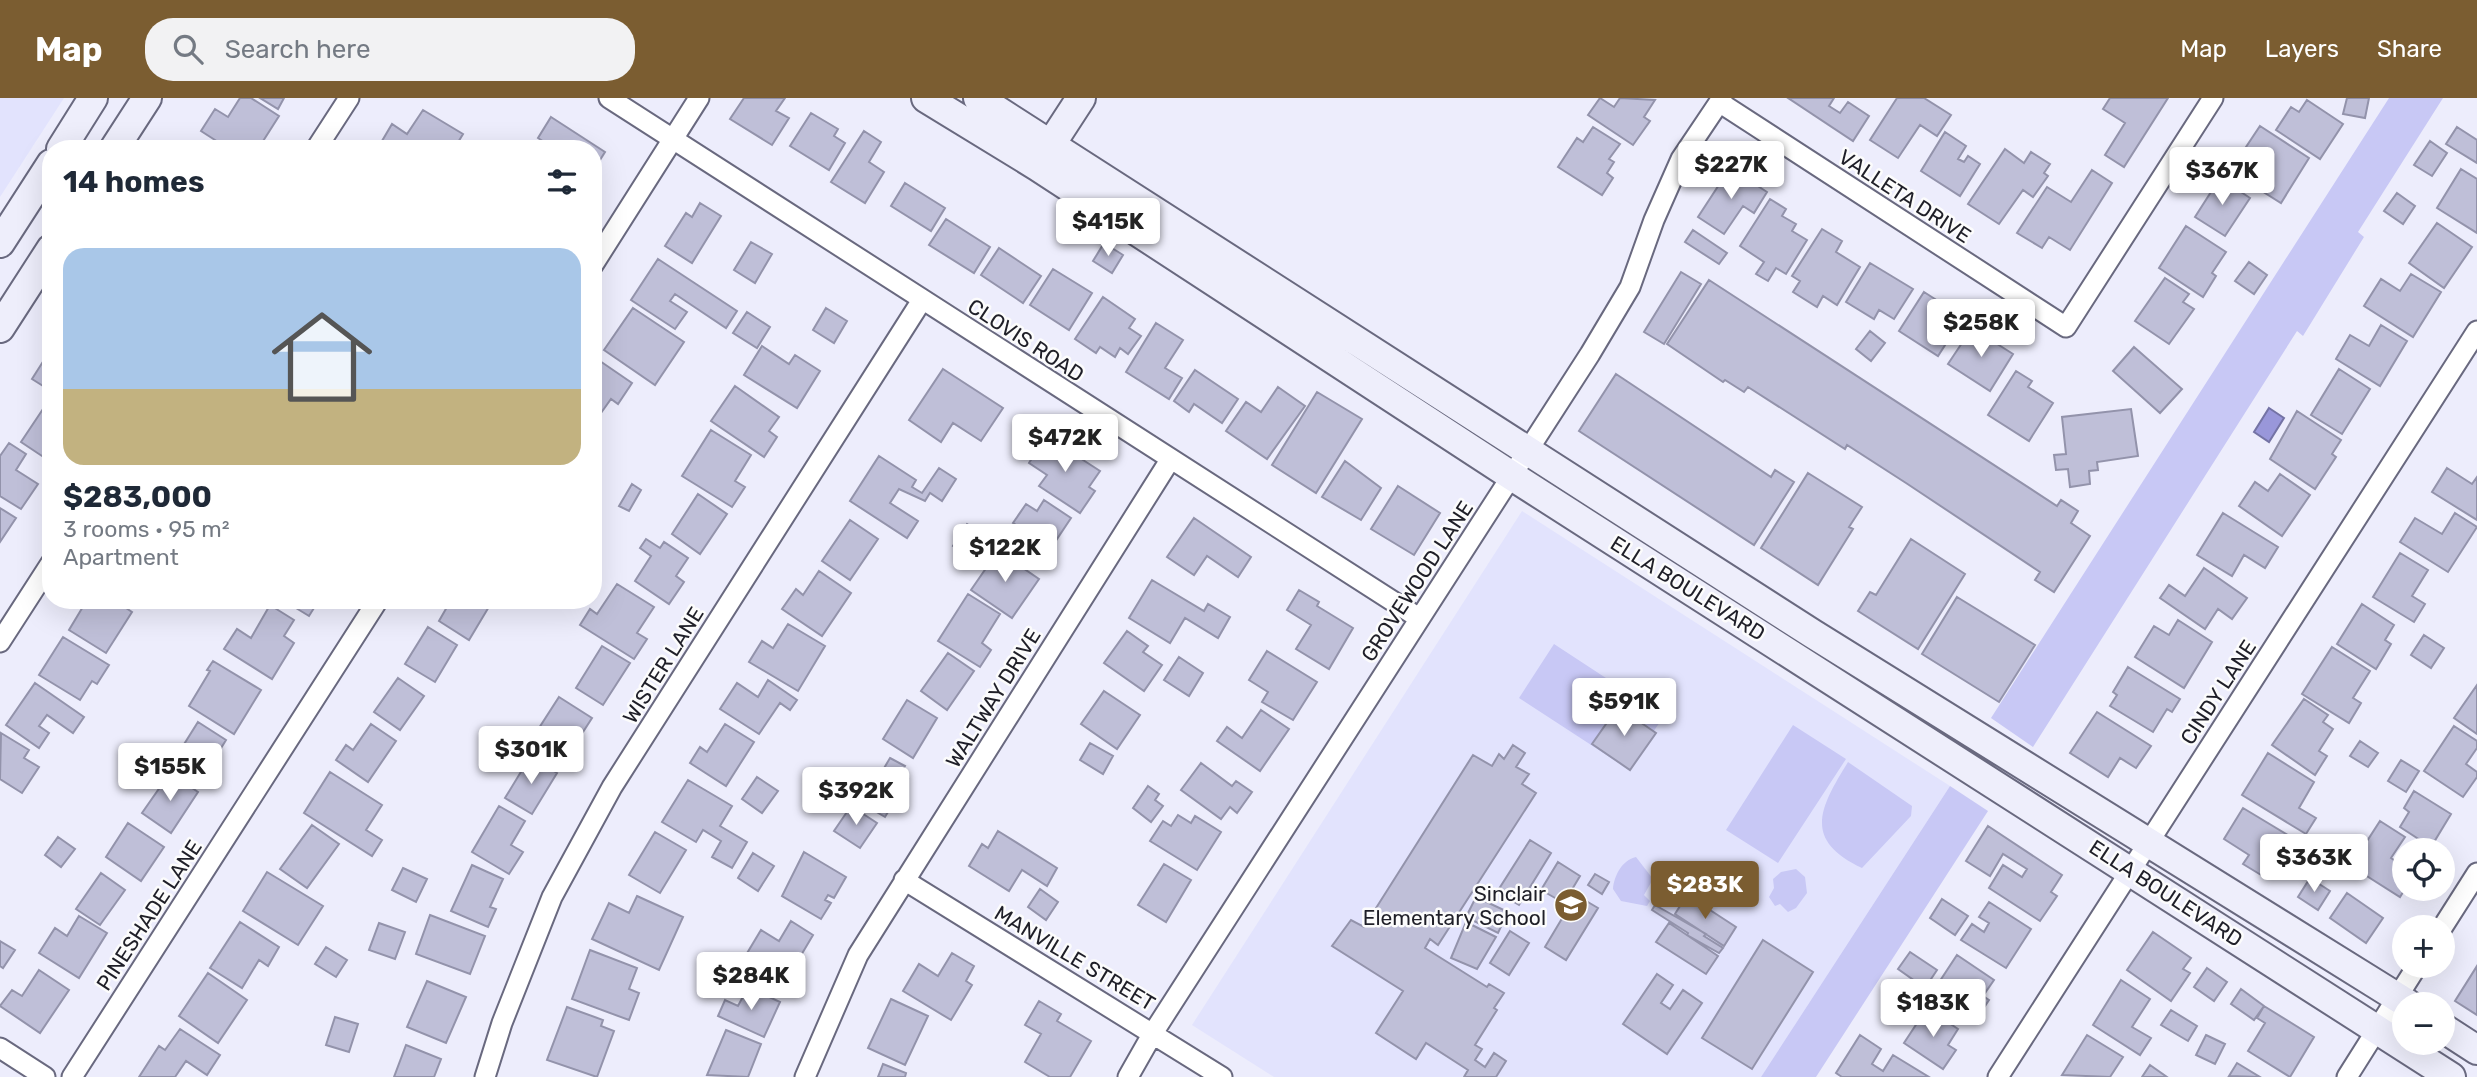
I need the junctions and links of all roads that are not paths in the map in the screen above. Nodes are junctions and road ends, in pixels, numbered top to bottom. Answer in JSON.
{"nodes":[{"id":1,"x":93,"y":98,"type":"edge"},
{"id":2,"x":147,"y":98,"type":"edge"},
{"id":3,"x":349,"y":98,"type":"edge"},
{"id":4,"x":609,"y":98,"type":"edge"},
{"id":5,"x":699,"y":98,"type":"edge"},
{"id":6,"x":926,"y":98,"type":"edge"},
{"id":7,"x":978,"y":98,"type":"edge"},
{"id":8,"x":1081,"y":98,"type":"edge"},
{"id":9,"x":2213,"y":98,"type":"edge"},
{"id":10,"x":1720,"y":100,"type":"edge"},
{"id":11,"x":67,"y":140,"type":"edge"},
{"id":12,"x":120,"y":140,"type":"edge"},
{"id":13,"x":322,"y":140,"type":"edge"},
{"id":14,"x":674,"y":140,"type":"junction"},
{"id":15,"x":1044,"y":155,"type":"junction"},
{"id":16,"x":42,"y":178,"type":"edge"},
{"id":17,"x":0,"y":243,"type":"edge"},
{"id":18,"x":602,"y":251,"type":"edge"},
{"id":19,"x":42,"y":260,"type":"edge"},
{"id":20,"x":8,"y":300,"type":"edge"},
{"id":21,"x":922,"y":300,"type":"junction"},
{"id":22,"x":0,"y":328,"type":"edge"},
{"id":23,"x":2477,"y":331,"type":"edge"},
{"id":24,"x":1528,"y":450,"type":"junction"},
{"id":25,"x":1171,"y":460,"type":"junction"},
{"id":26,"x":1512,"y":476,"type":"junction"},
{"id":27,"x":42,"y":577,"type":"edge"},
{"id":28,"x":372,"y":609,"type":"edge"},
{"id":29,"x":1419,"y":618,"type":"junction"},
{"id":30,"x":1812,"y":634,"type":"junction"},
{"id":31,"x":0,"y":642,"type":"edge"},
{"id":32,"x":1797,"y":658,"type":"junction"},
{"id":33,"x":2148,"y":843,"type":"junction"},
{"id":34,"x":2131,"y":870,"type":"junction"},
{"id":35,"x":2477,"y":873,"type":"edge"},
{"id":36,"x":904,"y":880,"type":"junction"},
{"id":37,"x":2450,"y":915,"type":"edge"},
{"id":38,"x":2392,"y":995,"type":"edge"},
{"id":39,"x":2392,"y":1013,"type":"edge"},
{"id":40,"x":2377,"y":1030,"type":"junction"},
{"id":41,"x":1153,"y":1032,"type":"junction"},
{"id":42,"x":2455,"y":1036,"type":"edge"},
{"id":43,"x":0,"y":1048,"type":"edge"},
{"id":44,"x":2477,"y":1050,"type":"edge"},
{"id":45,"x":45,"y":1077,"type":"edge"},
{"id":46,"x":72,"y":1077,"type":"edge"},
{"id":47,"x":485,"y":1077,"type":"edge"},
{"id":48,"x":805,"y":1077,"type":"edge"},
{"id":49,"x":1128,"y":1077,"type":"edge"},
{"id":50,"x":1222,"y":1077,"type":"edge"},
{"id":51,"x":1998,"y":1077,"type":"edge"},
{"id":52,"x":2347,"y":1077,"type":"edge"},
{"id":53,"x":2451,"y":1077,"type":"edge"}],
"edges":[{"from":1,"to":11,"type":"main road"},
{"from":2,"to":12,"type":"main road"},
{"from":3,"to":13,"type":"street"},
{"from":4,"to":14,"type":"street","name":"CLOVIS ROAD"},
{"from":5,"to":14,"type":"street"},
{"from":6,"to":15,"type":"main road","name":"ELLA BOULEVARD"},
{"from":7,"to":15,"type":"main road","name":"ELLA BOULEVARD"},
{"from":8,"to":15,"type":"main road"},
{"from":9,"to":10,"type":"street","name":"VALLETA DRIVE"},
{"from":10,"to":24,"type":"street","name":"GROVEWOOD LANE"},
{"from":14,"to":18,"type":"street"},
{"from":14,"to":21,"type":"street","name":"CLOVIS ROAD"},
{"from":15,"to":24,"type":"main road","name":"ELLA BOULEVARD"},
{"from":15,"to":26,"type":"main road","name":"ELLA BOULEVARD"},
{"from":16,"to":17,"type":"main road"},
{"from":19,"to":20,"type":"main road"},
{"from":20,"to":22,"type":"main road"},
{"from":21,"to":25,"type":"street","name":"CLOVIS ROAD"},
{"from":21,"to":47,"type":"street","name":"WISTER LANE"},
{"from":23,"to":33,"type":"street","name":"CINDY LANE"},
{"from":24,"to":26,"type":"street","name":"GROVEWOOD LANE"},
{"from":24,"to":30,"type":"main road","name":"ELLA BOULEVARD"},
{"from":25,"to":29,"type":"street","name":"CLOVIS ROAD"},
{"from":25,"to":36,"type":"street","name":"WALTWAY DRIVE"},
{"from":26,"to":29,"type":"street","name":"GROVEWOOD LANE"},
{"from":26,"to":32,"type":"main road","name":"ELLA BOULEVARD"},
{"from":27,"to":31,"type":"street"},
{"from":28,"to":46,"type":"street","name":"PINESHADE LANE"},
{"from":29,"to":41,"type":"street","name":"GROVEWOOD LANE"},
{"from":30,"to":32,"type":"main road"},
{"from":30,"to":33,"type":"main road","name":"ELLA BOULEVARD"},
{"from":32,"to":34,"type":"main road","name":"ELLA BOULEVARD"},
{"from":33,"to":34,"type":"street","name":"CINDY LANE"},
{"from":33,"to":38,"type":"main road","name":"ELLA BOULEVARD"},
{"from":34,"to":40,"type":"main road","name":"ELLA BOULEVARD"},
{"from":34,"to":51,"type":"street","name":"CINDY LANE"},
{"from":35,"to":37,"type":"street"},
{"from":36,"to":41,"type":"street","name":"MANVILLE STREET"},
{"from":36,"to":48,"type":"street","name":"WALTWAY DRIVE"},
{"from":39,"to":40,"type":"street"},
{"from":40,"to":52,"type":"street"},
{"from":40,"to":53,"type":"main road","name":"ELLA BOULEVARD"},
{"from":41,"to":49,"type":"street","name":"GROVEWOOD LANE"},
{"from":41,"to":50,"type":"street","name":"MANVILLE STREET"},
{"from":42,"to":44,"type":"main road"},
{"from":43,"to":45,"type":"street"}]}
